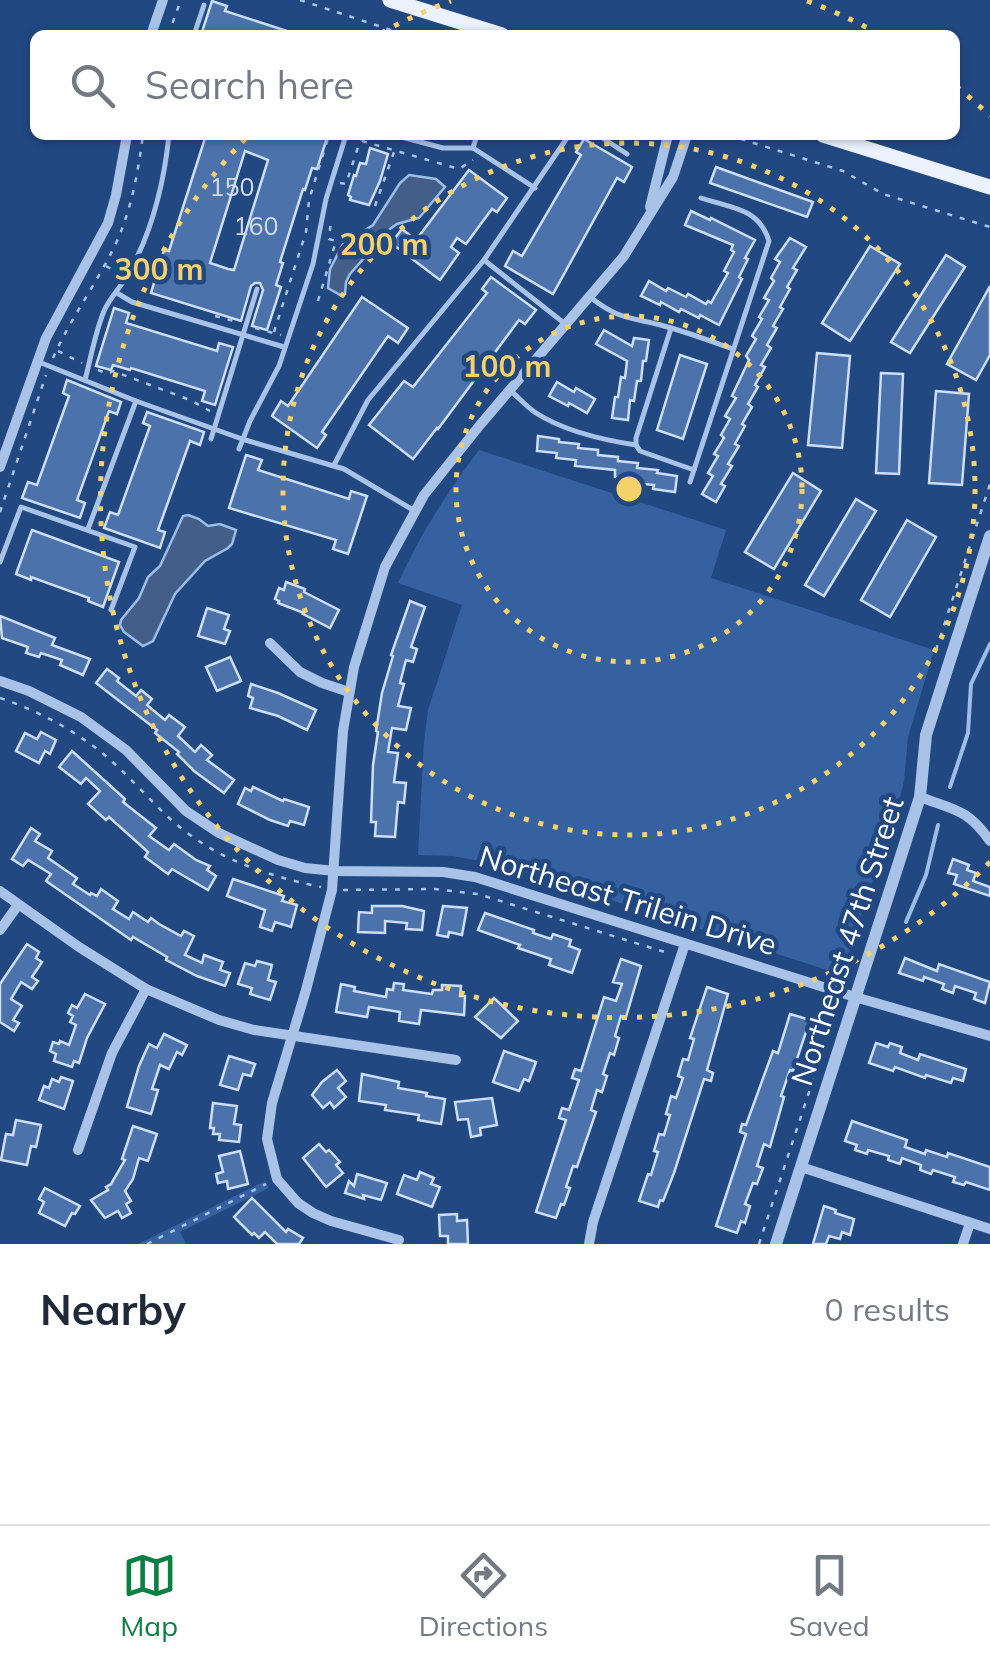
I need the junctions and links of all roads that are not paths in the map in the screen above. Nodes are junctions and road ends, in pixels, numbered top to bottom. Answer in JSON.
{"nodes":[{"id":1,"x":162,"y":0,"type":"edge"},
{"id":2,"x":390,"y":0,"type":"edge"},
{"id":3,"x":204,"y":5,"type":"dead end"},
{"id":4,"x":153,"y":30,"type":"edge"},
{"id":5,"x":196,"y":30,"type":"edge"},
{"id":6,"x":486,"y":30,"type":"edge"},
{"id":7,"x":126,"y":140,"type":"edge"},
{"id":8,"x":168,"y":140,"type":"edge"},
{"id":9,"x":344,"y":140,"type":"edge"},
{"id":10,"x":413,"y":140,"type":"edge"},
{"id":11,"x":474,"y":140,"type":"edge"},
{"id":12,"x":567,"y":140,"type":"edge"},
{"id":13,"x":606,"y":140,"type":"edge"},
{"id":14,"x":667,"y":140,"type":"edge"},
{"id":15,"x":685,"y":140,"type":"edge"},
{"id":16,"x":839,"y":140,"type":"edge"},
{"id":17,"x":472,"y":148,"type":"junction"},
{"id":18,"x":627,"y":154,"type":"dead end"},
{"id":19,"x":990,"y":187,"type":"edge"},
{"id":20,"x":535,"y":188,"type":"junction"},
{"id":21,"x":701,"y":198,"type":"dead end"},
{"id":22,"x":648,"y":218,"type":"junction"},
{"id":23,"x":484,"y":260,"type":"junction"},
{"id":24,"x":258,"y":289,"type":"dead end"},
{"id":25,"x":117,"y":293,"type":"junction"},
{"id":26,"x":590,"y":297,"type":"junction"},
{"id":27,"x":566,"y":324,"type":"junction"},
{"id":28,"x":671,"y":328,"type":"junction"},
{"id":29,"x":243,"y":336,"type":"junction"},
{"id":30,"x":284,"y":347,"type":"junction"},
{"id":31,"x":734,"y":348,"type":"junction"},
{"id":32,"x":36,"y":361,"type":"junction"},
{"id":33,"x":85,"y":380,"type":"junction"},
{"id":34,"x":510,"y":390,"type":"junction"},
{"id":35,"x":136,"y":400,"type":"junction"},
{"id":36,"x":214,"y":428,"type":"junction"},
{"id":37,"x":242,"y":438,"type":"junction"},
{"id":38,"x":210,"y":439,"type":"dead end"},
{"id":39,"x":636,"y":444,"type":"junction"},
{"id":40,"x":240,"y":450,"type":"dead end"},
{"id":41,"x":334,"y":466,"type":"junction"},
{"id":42,"x":0,"y":467,"type":"edge"},
{"id":43,"x":694,"y":470,"type":"junction"},
{"id":44,"x":690,"y":482,"type":"dead end"},
{"id":45,"x":416,"y":511,"type":"junction"},
{"id":46,"x":87,"y":530,"type":"junction"},
{"id":47,"x":990,"y":536,"type":"edge"},
{"id":48,"x":0,"y":562,"type":"edge"},
{"id":49,"x":112,"y":610,"type":"dead end"},
{"id":50,"x":270,"y":643,"type":"dead end"},
{"id":51,"x":0,"y":681,"type":"edge"},
{"id":52,"x":349,"y":692,"type":"junction"},
{"id":53,"x":920,"y":797,"type":"junction"},
{"id":54,"x":990,"y":840,"type":"edge"},
{"id":55,"x":335,"y":871,"type":"junction"},
{"id":56,"x":0,"y":891,"type":"edge"},
{"id":57,"x":18,"y":905,"type":"junction"},
{"id":58,"x":0,"y":930,"type":"edge"},
{"id":59,"x":685,"y":944,"type":"junction"},
{"id":60,"x":146,"y":989,"type":"junction"},
{"id":61,"x":848,"y":995,"type":"junction"},
{"id":62,"x":292,"y":1036,"type":"junction"},
{"id":63,"x":990,"y":1036,"type":"edge"},
{"id":64,"x":456,"y":1060,"type":"dead end"},
{"id":65,"x":78,"y":1150,"type":"dead end"},
{"id":66,"x":801,"y":1167,"type":"junction"},
{"id":67,"x":970,"y":1222,"type":"junction"},
{"id":68,"x":990,"y":1229,"type":"edge"},
{"id":69,"x":399,"y":1240,"type":"dead end"},
{"id":70,"x":589,"y":1244,"type":"edge"},
{"id":71,"x":776,"y":1244,"type":"edge"},
{"id":72,"x":963,"y":1244,"type":"edge"}],
"edges":[{"from":1,"to":4,"type":"street"},
{"from":2,"to":6,"type":"main road"},
{"from":3,"to":5,"type":"lane"},
{"from":7,"to":32,"type":"street"},
{"from":8,"to":25,"type":"lane"},
{"from":9,"to":30,"type":"lane"},
{"from":10,"to":17,"type":"lane"},
{"from":11,"to":17,"type":"lane"},
{"from":12,"to":20,"type":"lane"},
{"from":13,"to":18,"type":"lane"},
{"from":14,"to":22,"type":"street"},
{"from":15,"to":22,"type":"street"},
{"from":16,"to":19,"type":"main road"},
{"from":17,"to":20,"type":"lane"},
{"from":20,"to":23,"type":"lane"},
{"from":21,"to":31,"type":"lane"},
{"from":22,"to":26,"type":"street"},
{"from":23,"to":27,"type":"lane"},
{"from":23,"to":41,"type":"lane"},
{"from":24,"to":29,"type":"lane"},
{"from":25,"to":29,"type":"lane"},
{"from":25,"to":33,"type":"lane"},
{"from":26,"to":27,"type":"street"},
{"from":26,"to":28,"type":"lane"},
{"from":27,"to":34,"type":"street"},
{"from":28,"to":31,"type":"lane"},
{"from":28,"to":39,"type":"lane"},
{"from":29,"to":30,"type":"lane"},
{"from":29,"to":36,"type":"lane"},
{"from":30,"to":37,"type":"lane"},
{"from":31,"to":43,"type":"lane"},
{"from":32,"to":33,"type":"lane"},
{"from":32,"to":42,"type":"street"},
{"from":33,"to":35,"type":"lane"},
{"from":34,"to":39,"type":"lane"},
{"from":34,"to":45,"type":"street"},
{"from":35,"to":36,"type":"lane"},
{"from":35,"to":46,"type":"lane"},
{"from":36,"to":37,"type":"lane"},
{"from":36,"to":38,"type":"lane"},
{"from":37,"to":40,"type":"lane"},
{"from":37,"to":41,"type":"lane"},
{"from":39,"to":43,"type":"lane"},
{"from":41,"to":45,"type":"lane"},
{"from":43,"to":44,"type":"lane"},
{"from":45,"to":52,"type":"street"},
{"from":46,"to":48,"type":"lane"},
{"from":46,"to":49,"type":"lane"},
{"from":47,"to":53,"type":"street","name":"Northeast 47th Street"},
{"from":50,"to":52,"type":"street"},
{"from":51,"to":55,"type":"street","name":"Northeast Trilein Drive"},
{"from":52,"to":55,"type":"street"},
{"from":53,"to":54,"type":"street"},
{"from":53,"to":61,"type":"street","name":"Northeast 47th Street"},
{"from":55,"to":59,"type":"street","name":"Northeast Trilein Drive"},
{"from":55,"to":62,"type":"street"},
{"from":56,"to":57,"type":"street"},
{"from":57,"to":58,"type":"street"},
{"from":57,"to":60,"type":"street"},
{"from":59,"to":61,"type":"street","name":"Northeast Trilein Drive"},
{"from":59,"to":70,"type":"street"},
{"from":60,"to":62,"type":"street"},
{"from":60,"to":65,"type":"street"},
{"from":61,"to":63,"type":"street","name":"Northeast Trilein Drive"},
{"from":61,"to":66,"type":"street","name":"Northeast 47th Street"},
{"from":62,"to":64,"type":"street"},
{"from":62,"to":69,"type":"street"},
{"from":66,"to":67,"type":"street"},
{"from":66,"to":71,"type":"street","name":"Northeast 47th Street"},
{"from":67,"to":68,"type":"street"},
{"from":67,"to":72,"type":"street"}]}
